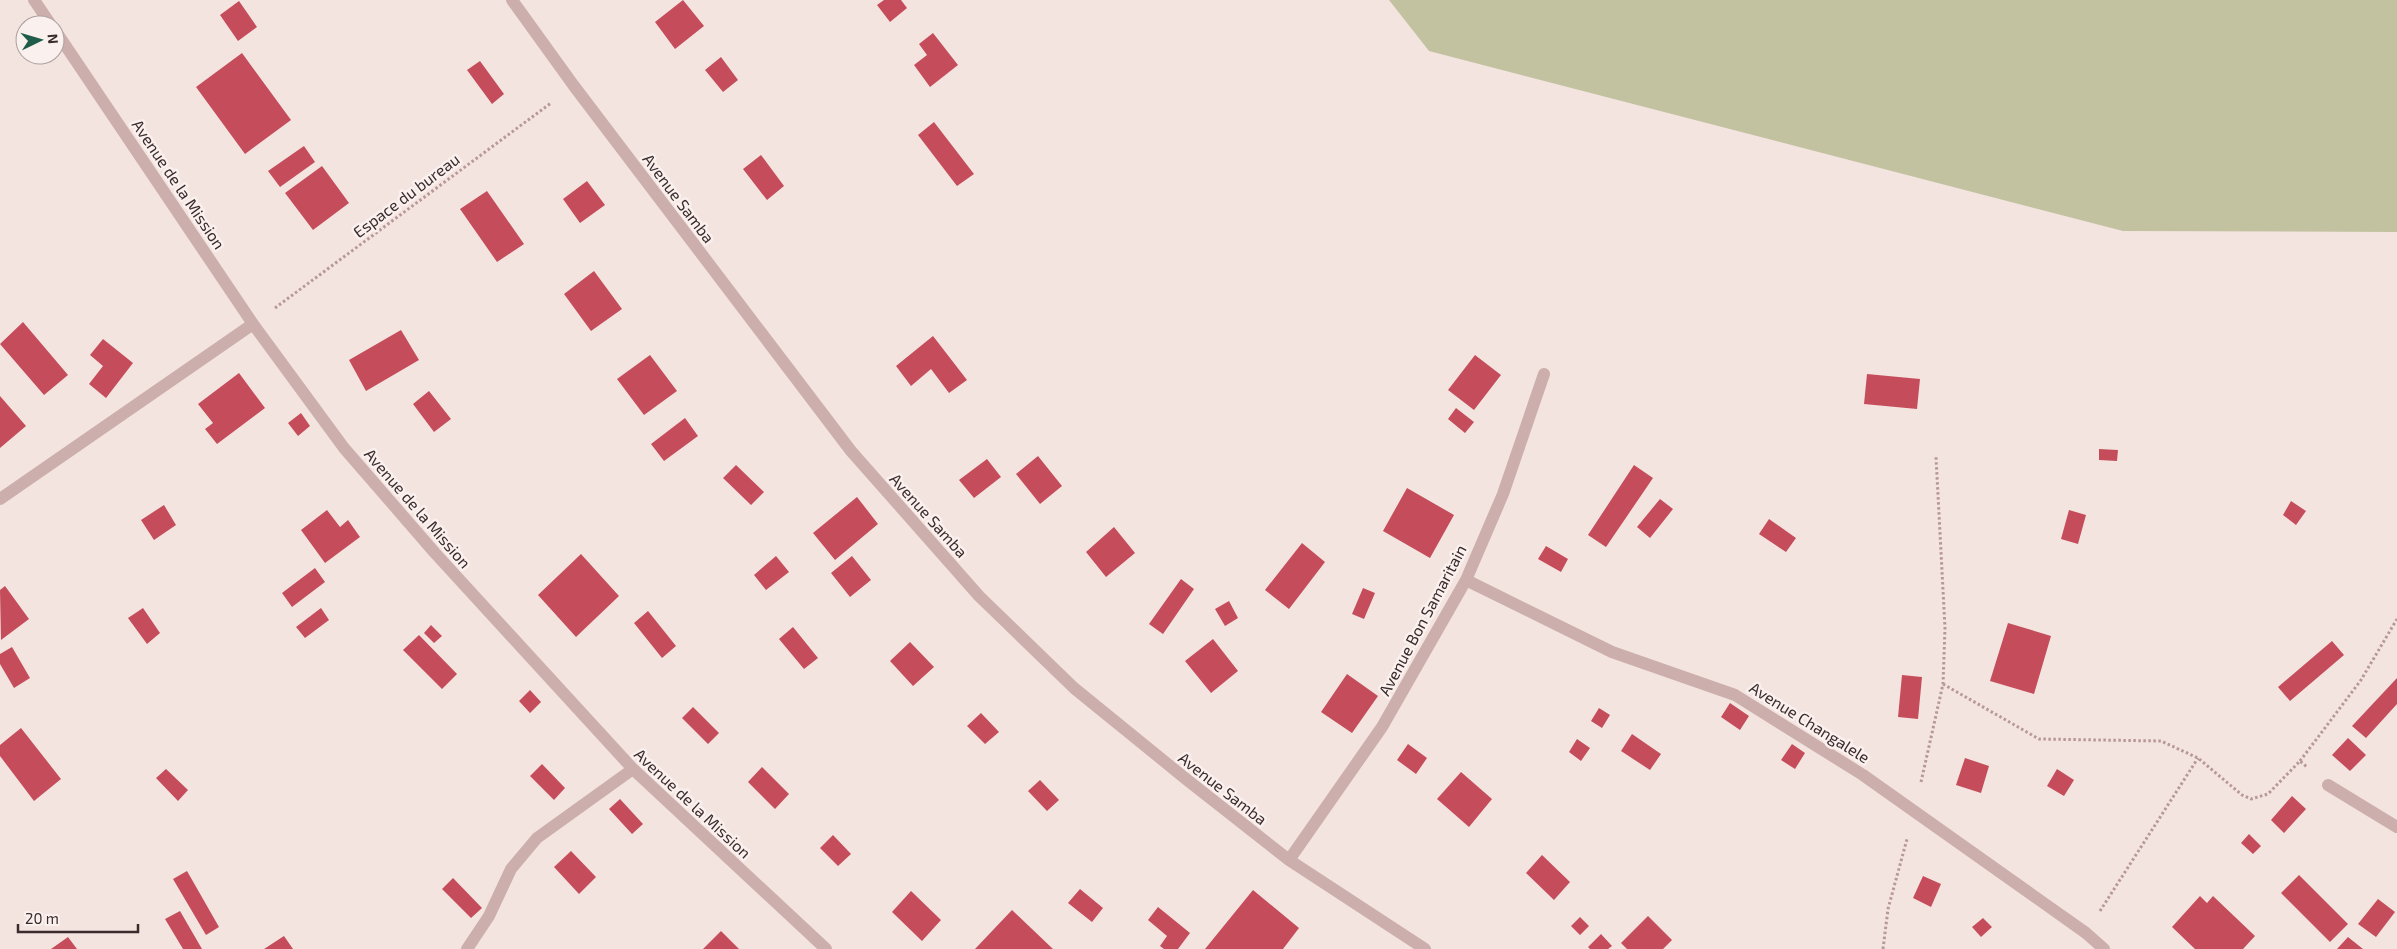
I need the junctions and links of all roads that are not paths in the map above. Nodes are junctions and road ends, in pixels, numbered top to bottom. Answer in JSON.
{"nodes":[{"id":1,"x":34,"y":0,"type":"edge"},
{"id":2,"x":512,"y":0,"type":"edge"},
{"id":3,"x":45,"y":15,"type":"edge"},
{"id":4,"x":65,"y":45,"type":"edge"},
{"id":5,"x":254,"y":324,"type":"junction"},
{"id":6,"x":1544,"y":374,"type":"dead end"},
{"id":7,"x":0,"y":499,"type":"edge"},
{"id":8,"x":1466,"y":580,"type":"junction"},
{"id":9,"x":632,"y":769,"type":"junction"},
{"id":10,"x":2328,"y":785,"type":"road end"},
{"id":11,"x":2397,"y":827,"type":"edge"},
{"id":12,"x":1289,"y":860,"type":"junction"},
{"id":13,"x":468,"y":949,"type":"edge"},
{"id":14,"x":826,"y":949,"type":"edge"},
{"id":15,"x":1425,"y":949,"type":"edge"},
{"id":16,"x":2104,"y":949,"type":"edge"}],
"edges":[{"from":1,"to":3,"type":"street"},
{"from":2,"to":12,"type":"street","name":"Avenue Samba"},
{"from":4,"to":5,"type":"street","name":"Avenue de la Mission"},
{"from":5,"to":7,"type":"street"},
{"from":5,"to":9,"type":"street","name":"Avenue de la Mission"},
{"from":6,"to":8,"type":"street","name":"Avenue Bon Samaritain"},
{"from":8,"to":12,"type":"street","name":"Avenue Bon Samaritain"},
{"from":8,"to":16,"type":"street","name":"Avenue Changalele"},
{"from":9,"to":13,"type":"street"},
{"from":9,"to":14,"type":"street","name":"Avenue de la Mission"},
{"from":10,"to":11,"type":"street"},
{"from":12,"to":15,"type":"street","name":"Avenue Samba"}]}
